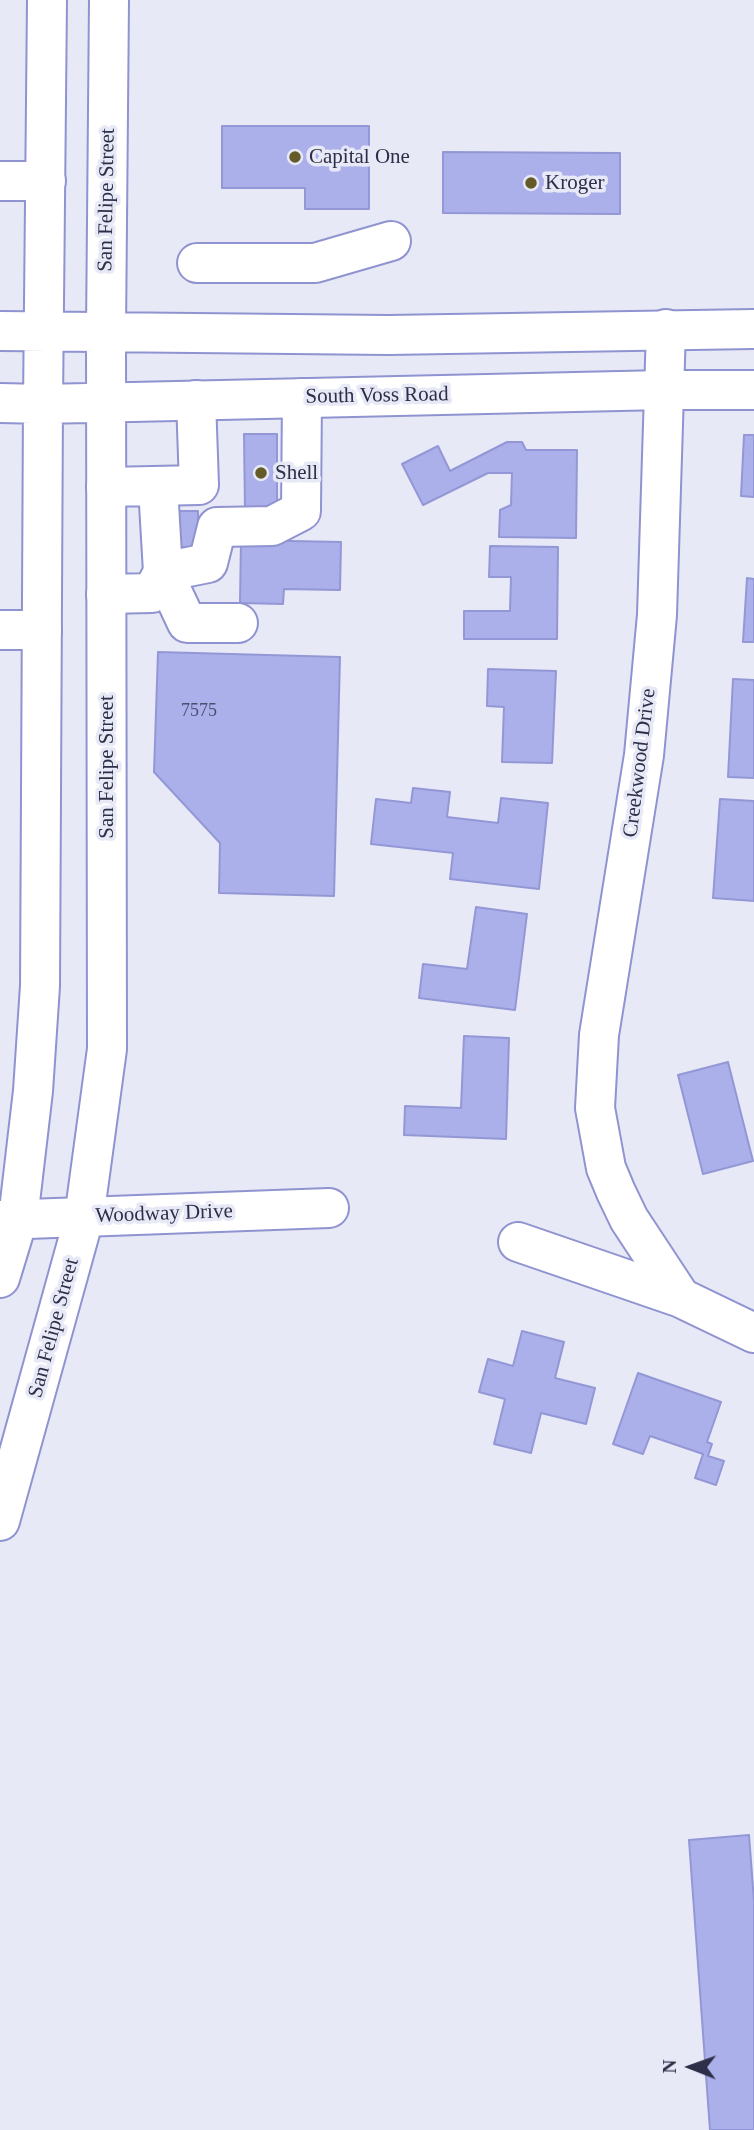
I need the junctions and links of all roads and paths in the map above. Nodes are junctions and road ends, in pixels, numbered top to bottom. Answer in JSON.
{"nodes":[{"id":1,"x":47,"y":0,"type":"edge"},
{"id":2,"x":109,"y":0,"type":"edge"},
{"id":3,"x":0,"y":181,"type":"edge"},
{"id":4,"x":46,"y":181,"type":"junction"},
{"id":5,"x":391,"y":241,"type":"dead end"},
{"id":6,"x":197,"y":263,"type":"dead end"},
{"id":7,"x":666,"y":329,"type":"junction"},
{"id":8,"x":754,"y":329,"type":"edge"},
{"id":9,"x":0,"y":331,"type":"edge"},
{"id":10,"x":44,"y":331,"type":"junction"},
{"id":11,"x":106,"y":332,"type":"junction"},
{"id":12,"x":664,"y":390,"type":"junction"},
{"id":13,"x":754,"y":390,"type":"edge"},
{"id":14,"x":302,"y":398,"type":"junction"},
{"id":15,"x":196,"y":400,"type":"junction"},
{"id":16,"x":0,"y":402,"type":"edge"},
{"id":17,"x":106,"y":402,"type":"junction"},
{"id":18,"x":43,"y":404,"type":"junction"},
{"id":19,"x":199,"y":485,"type":"junction"},
{"id":20,"x":106,"y":487,"type":"junction"},
{"id":21,"x":158,"y":487,"type":"junction"},
{"id":22,"x":217,"y":527,"type":"junction"},
{"id":23,"x":163,"y":572,"type":"junction"},
{"id":24,"x":106,"y":594,"type":"junction"},
{"id":25,"x":238,"y":623,"type":"dead end"},
{"id":26,"x":42,"y":630,"type":"junction"},
{"id":27,"x":0,"y":631,"type":"edge"},
{"id":28,"x":616,"y":1192,"type":"junction"},
{"id":29,"x":329,"y":1208,"type":"dead end"},
{"id":30,"x":84,"y":1218,"type":"junction"},
{"id":31,"x":9,"y":1220,"type":"edge"},
{"id":32,"x":518,"y":1242,"type":"dead end"},
{"id":33,"x":585,"y":1264,"type":"junction"},
{"id":34,"x":0,"y":1278,"type":"edge"},
{"id":35,"x":681,"y":1298,"type":"junction"},
{"id":36,"x":754,"y":1333,"type":"edge"},
{"id":37,"x":0,"y":1521,"type":"edge"}],
"edges":[{"from":1,"to":4,"type":"main road"},
{"from":2,"to":11,"type":"main road","name":"San Felipe Street"},
{"from":3,"to":4,"type":"main road"},
{"from":4,"to":10,"type":"main road"},
{"from":5,"to":6,"type":"main road"},
{"from":7,"to":8,"type":"main road"},
{"from":7,"to":11,"type":"main road"},
{"from":7,"to":12,"type":"main road","name":"Creekwood Drive"},
{"from":9,"to":10,"type":"main road"},
{"from":10,"to":11,"type":"main road"},
{"from":10,"to":18,"type":"main road"},
{"from":11,"to":17,"type":"main road","name":"San Felipe Street"},
{"from":12,"to":13,"type":"main road","name":"South Voss Road"},
{"from":12,"to":14,"type":"main road","name":"South Voss Road"},
{"from":12,"to":28,"type":"main road","name":"Creekwood Drive"},
{"from":14,"to":15,"type":"main road","name":"South Voss Road"},
{"from":14,"to":22,"type":"main road"},
{"from":15,"to":17,"type":"main road","name":"South Voss Road"},
{"from":15,"to":19,"type":"main road"},
{"from":16,"to":18,"type":"main road","name":"South Voss Road"},
{"from":17,"to":18,"type":"main road","name":"South Voss Road"},
{"from":17,"to":20,"type":"main road","name":"San Felipe Street"},
{"from":18,"to":26,"type":"main road"},
{"from":19,"to":21,"type":"main road"},
{"from":19,"to":22,"type":"main road"},
{"from":20,"to":21,"type":"main road"},
{"from":20,"to":24,"type":"main road","name":"San Felipe Street"},
{"from":21,"to":23,"type":"main road"},
{"from":22,"to":23,"type":"main road"},
{"from":23,"to":24,"type":"main road"},
{"from":23,"to":25,"type":"main road"},
{"from":24,"to":30,"type":"main road","name":"San Felipe Street"},
{"from":26,"to":27,"type":"main road"},
{"from":26,"to":31,"type":"main road"},
{"from":28,"to":33,"type":"main road"},
{"from":28,"to":35,"type":"main road","name":"Creekwood Drive"},
{"from":29,"to":30,"type":"main road","name":"Woodway Drive"},
{"from":30,"to":31,"type":"main road","name":"Woodway Drive"},
{"from":30,"to":37,"type":"main road","name":"San Felipe Street"},
{"from":31,"to":34,"type":"main road"},
{"from":32,"to":33,"type":"main road"},
{"from":33,"to":35,"type":"main road"},
{"from":35,"to":36,"type":"main road"}]}
